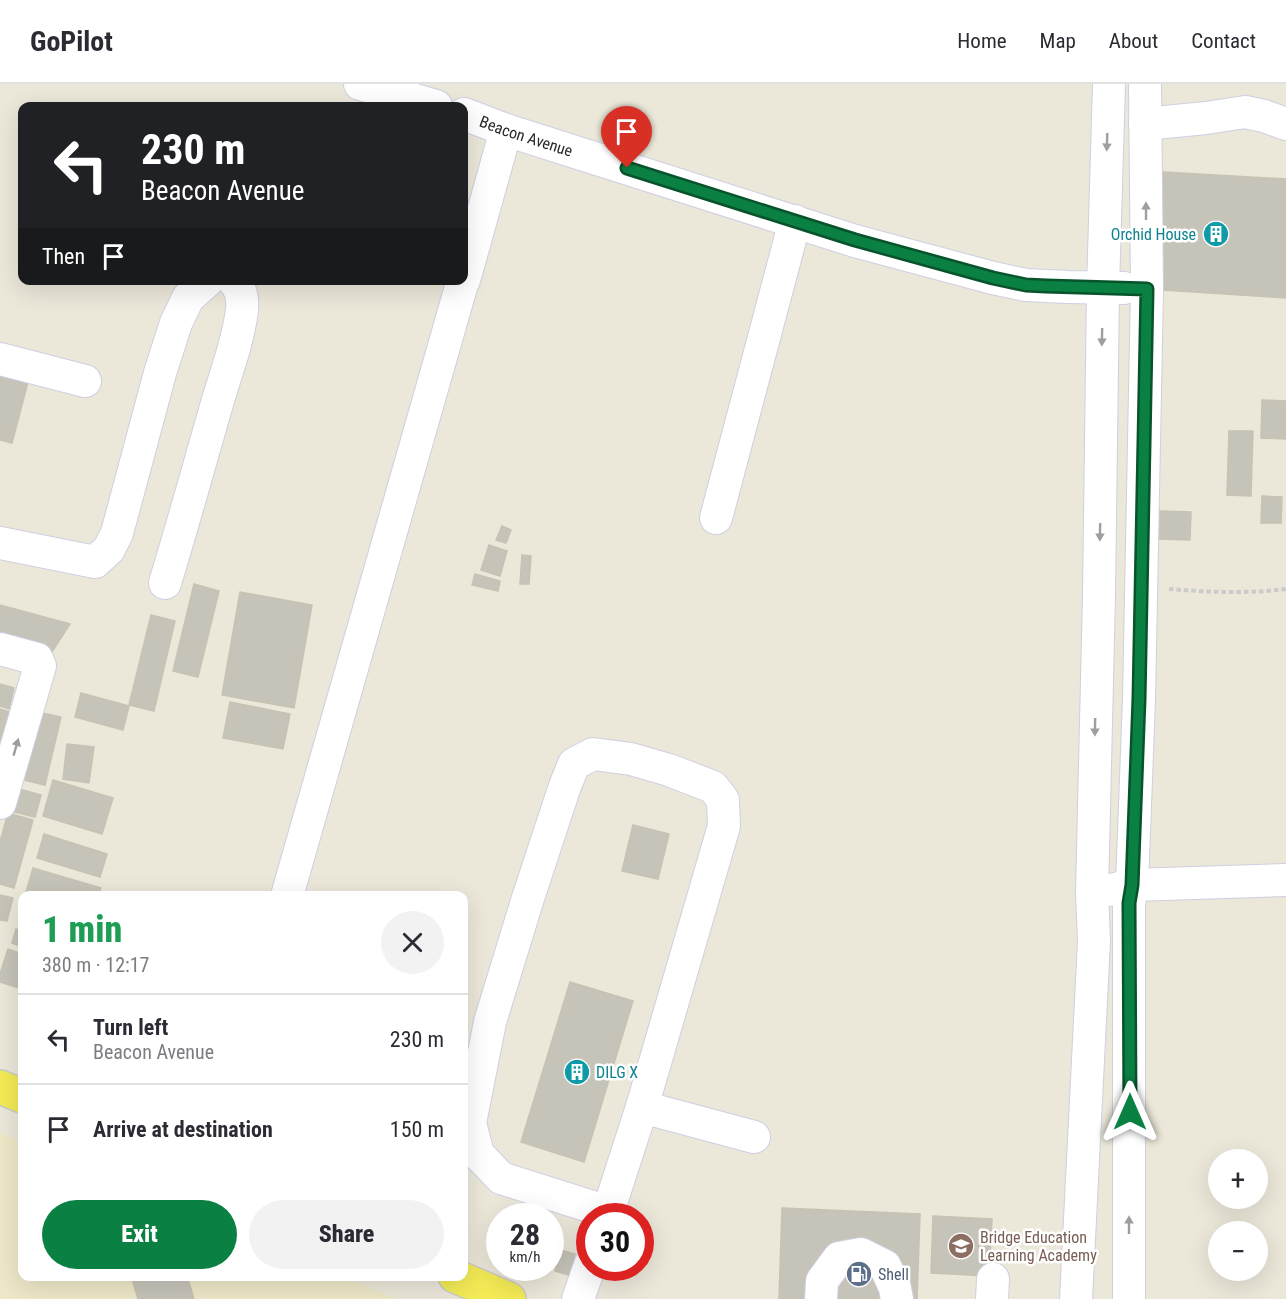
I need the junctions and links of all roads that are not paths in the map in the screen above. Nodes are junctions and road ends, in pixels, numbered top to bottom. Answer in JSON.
{"nodes":[{"id":1,"x":360,"y":84,"type":"edge"},
{"id":2,"x":1109,"y":84,"type":"edge"},
{"id":3,"x":1145,"y":84,"type":"edge"},
{"id":4,"x":422,"y":102,"type":"edge"},
{"id":5,"x":468,"y":116,"type":"edge"},
{"id":6,"x":1145,"y":124,"type":"junction"},
{"id":7,"x":1286,"y":124,"type":"edge"},
{"id":8,"x":506,"y":130,"type":"junction"},
{"id":9,"x":795,"y":221,"type":"junction"},
{"id":10,"x":468,"y":263,"type":"edge"},
{"id":11,"x":202,"y":285,"type":"edge"},
{"id":12,"x":237,"y":285,"type":"edge"},
{"id":13,"x":462,"y":285,"type":"edge"},
{"id":14,"x":1103,"y":288,"type":"junction"},
{"id":15,"x":1147,"y":289,"type":"junction"},
{"id":16,"x":0,"y":359,"type":"edge"},
{"id":17,"x":85,"y":381,"type":"dead end"},
{"id":18,"x":717,"y":518,"type":"dead end"},
{"id":19,"x":0,"y":543,"type":"edge"},
{"id":20,"x":165,"y":583,"type":"dead end"},
{"id":21,"x":0,"y":649,"type":"edge"},
{"id":22,"x":0,"y":803,"type":"edge"},
{"id":23,"x":1286,"y":880,"type":"edge"},
{"id":24,"x":1132,"y":885,"type":"junction"},
{"id":25,"x":288,"y":891,"type":"edge"},
{"id":26,"x":1092,"y":893,"type":"junction"},
{"id":27,"x":0,"y":1087,"type":"edge"},
{"id":28,"x":18,"y":1094,"type":"edge"},
{"id":29,"x":642,"y":1107,"type":"junction"},
{"id":30,"x":1130,"y":1112,"type":"junction"},
{"id":31,"x":1085,"y":1113,"type":"junction"},
{"id":32,"x":754,"y":1137,"type":"dead end"},
{"id":33,"x":576,"y":1203,"type":"edge"},
{"id":34,"x":611,"y":1203,"type":"edge"},
{"id":35,"x":467,"y":1281,"type":"edge"},
{"id":36,"x":584,"y":1281,"type":"edge"},
{"id":37,"x":509,"y":1299,"type":"edge"},
{"id":38,"x":578,"y":1299,"type":"edge"},
{"id":39,"x":821,"y":1299,"type":"edge"},
{"id":40,"x":897,"y":1299,"type":"edge"},
{"id":41,"x":1076,"y":1299,"type":"edge"},
{"id":42,"x":1129,"y":1299,"type":"edge"}],
"edges":[{"from":1,"to":4,"type":"street"},
{"from":2,"to":14,"type":"street","one_way":true},
{"from":3,"to":6,"type":"street"},
{"from":5,"to":8,"type":"street","name":"Beacon Avenue"},
{"from":6,"to":7,"type":"street"},
{"from":15,"to":6,"type":"street","one_way":true},
{"from":8,"to":9,"type":"street","name":"Beacon Avenue"},
{"from":8,"to":10,"type":"street"},
{"from":9,"to":14,"type":"street","name":"Beacon Avenue"},
{"from":9,"to":18,"type":"street"},
{"from":11,"to":19,"type":"street"},
{"from":12,"to":20,"type":"street"},
{"from":13,"to":25,"type":"street"},
{"from":14,"to":15,"type":"street","name":"Beacon Avenue"},
{"from":14,"to":26,"type":"street","one_way":true},
{"from":15,"to":24,"type":"street"},
{"from":16,"to":17,"type":"street"},
{"from":22,"to":21,"type":"street","one_way":true},
{"from":23,"to":24,"type":"street"},
{"from":24,"to":26,"type":"street"},
{"from":24,"to":30,"type":"street"},
{"from":26,"to":31,"type":"street"},
{"from":27,"to":28,"type":"main road"},
{"from":29,"to":32,"type":"street"},
{"from":29,"to":33,"type":"street"},
{"from":29,"to":34,"type":"street"},
{"from":30,"to":31,"type":"street"},
{"from":42,"to":30,"type":"street","one_way":true},
{"from":31,"to":41,"type":"street"},
{"from":35,"to":37,"type":"main road"},
{"from":36,"to":38,"type":"street"},
{"from":39,"to":40,"type":"street"}]}
